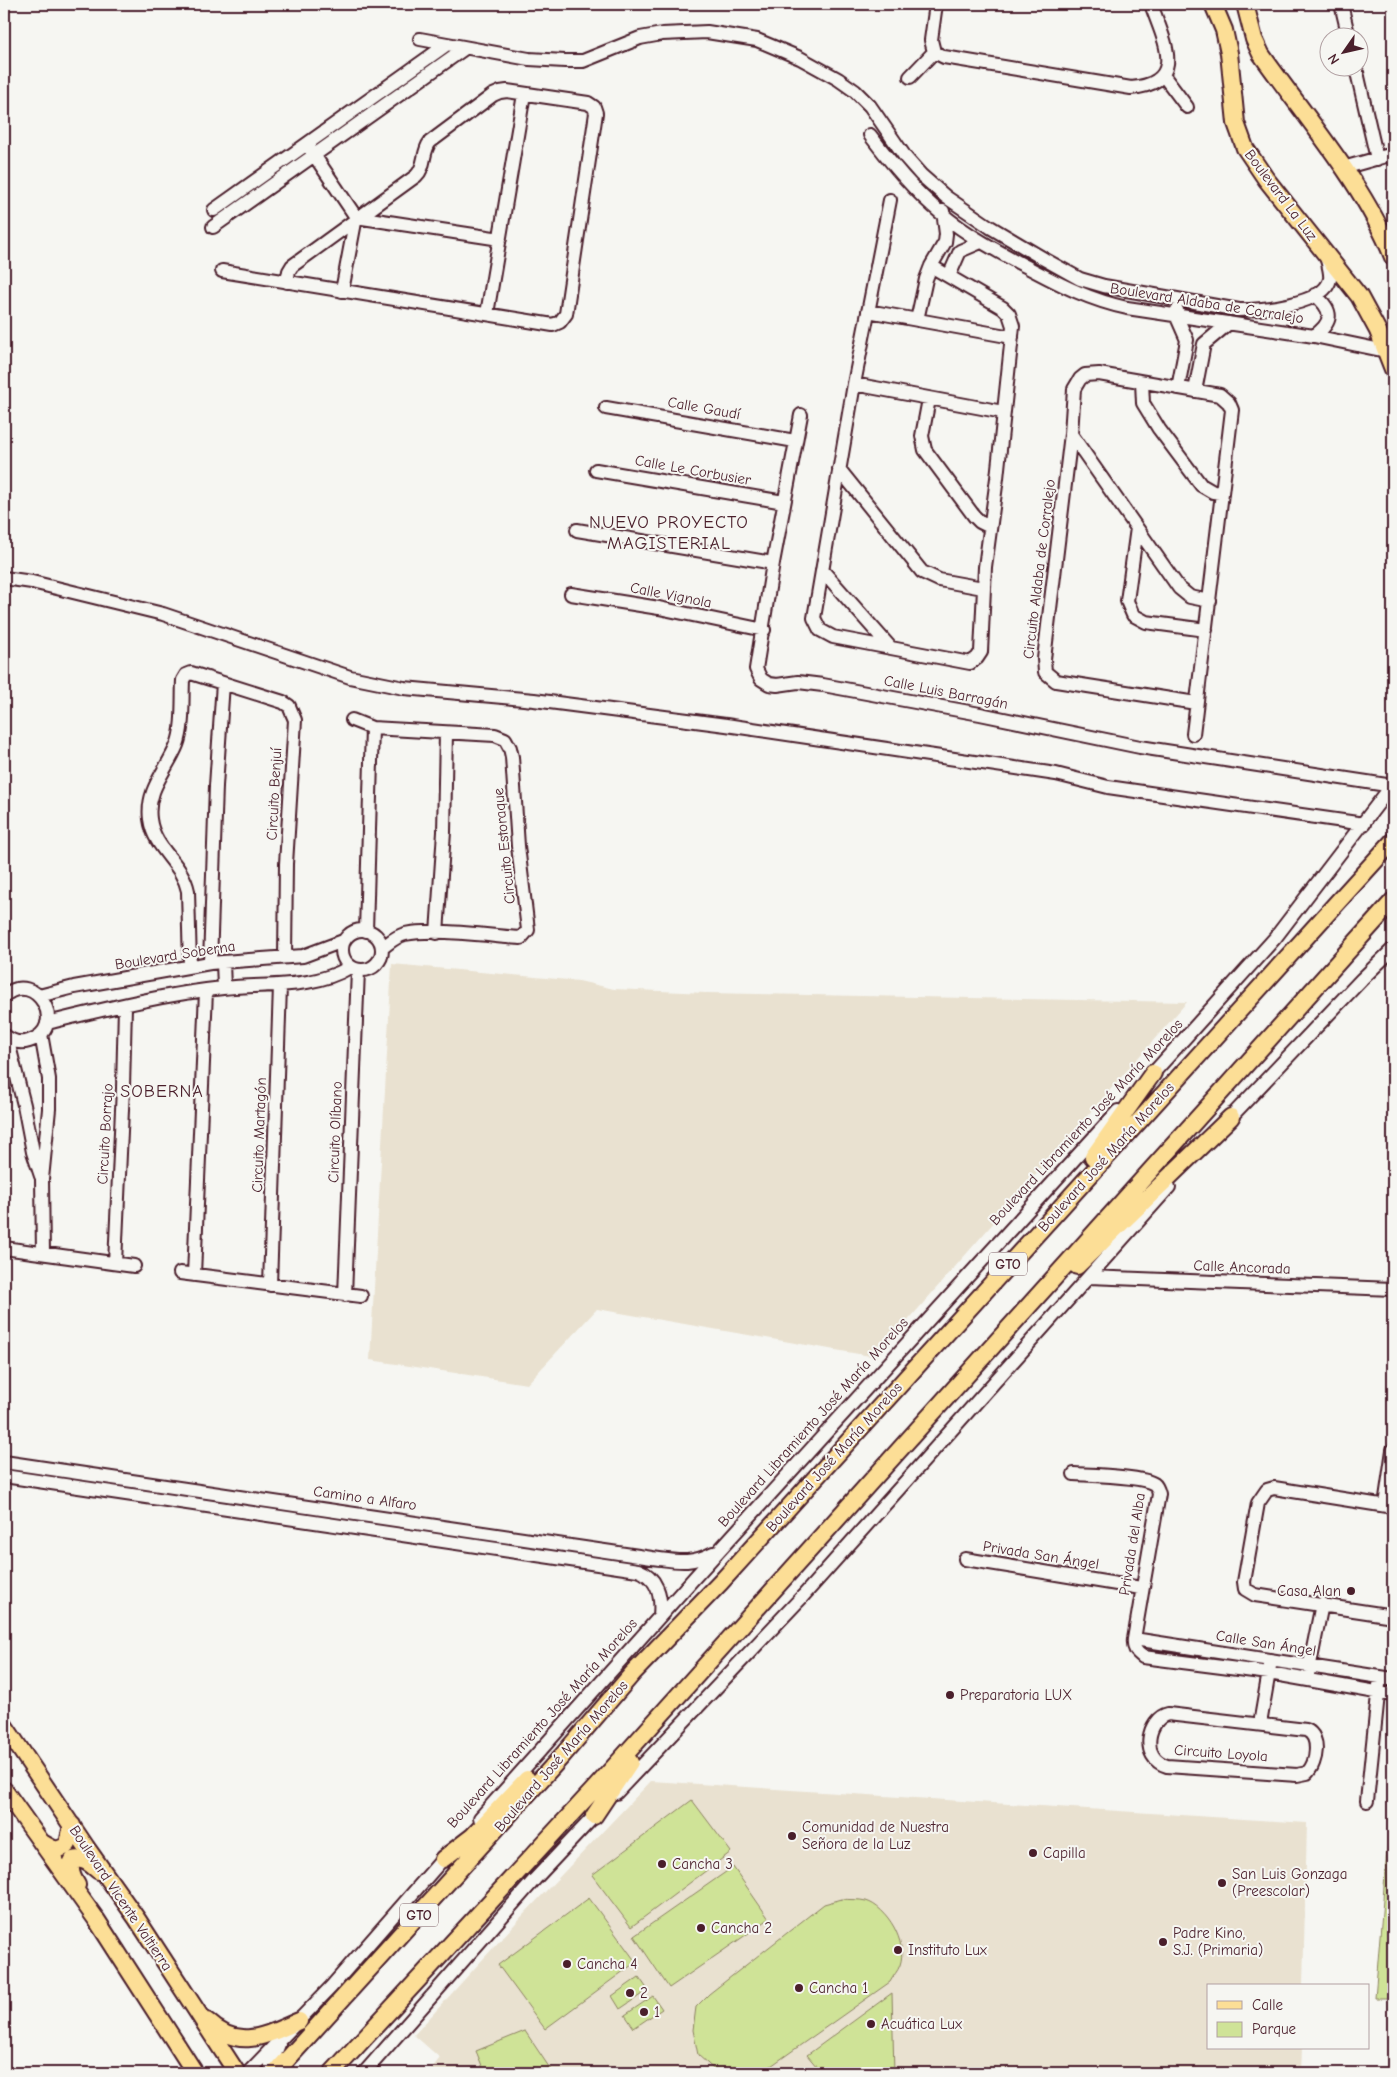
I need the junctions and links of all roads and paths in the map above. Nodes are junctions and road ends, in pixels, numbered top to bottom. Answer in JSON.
{"nodes":[{"id":1,"x":936,"y":4,"type":"edge"},
{"id":2,"x":1151,"y":4,"type":"edge"},
{"id":3,"x":1213,"y":4,"type":"edge"},
{"id":4,"x":1245,"y":4,"type":"edge"},
{"id":5,"x":1341,"y":4,"type":"edge"},
{"id":6,"x":1250,"y":21,"type":"junction"},
{"id":7,"x":1347,"y":28,"type":"edge"},
{"id":8,"x":1224,"y":30,"type":"junction"},
{"id":9,"x":420,"y":40,"type":"dead end"},
{"id":10,"x":446,"y":45,"type":"junction"},
{"id":11,"x":465,"y":48,"type":"junction"},
{"id":12,"x":934,"y":52,"type":"junction"},
{"id":13,"x":1163,"y":75,"type":"junction"},
{"id":14,"x":910,"y":77,"type":"dead end"},
{"id":15,"x":1358,"y":78,"type":"edge"},
{"id":16,"x":386,"y":87,"type":"junction"},
{"id":17,"x":524,"y":94,"type":"junction"},
{"id":18,"x":394,"y":99,"type":"junction"},
{"id":19,"x":1187,"y":107,"type":"dead end"},
{"id":20,"x":870,"y":135,"type":"dead end"},
{"id":21,"x":307,"y":144,"type":"junction"},
{"id":22,"x":1393,"y":154,"type":"edge"},
{"id":23,"x":315,"y":155,"type":"junction"},
{"id":24,"x":1377,"y":159,"type":"junction"},
{"id":25,"x":1343,"y":168,"type":"junction"},
{"id":26,"x":946,"y":197,"type":"junction"},
{"id":27,"x":890,"y":200,"type":"dead end"},
{"id":28,"x":214,"y":210,"type":"dead end"},
{"id":29,"x":942,"y":215,"type":"junction"},
{"id":30,"x":356,"y":217,"type":"junction"},
{"id":31,"x":213,"y":227,"type":"dead end"},
{"id":32,"x":500,"y":238,"type":"junction"},
{"id":33,"x":945,"y":242,"type":"junction"},
{"id":34,"x":981,"y":242,"type":"junction"},
{"id":35,"x":960,"y":251,"type":"junction"},
{"id":36,"x":1324,"y":252,"type":"junction"},
{"id":37,"x":1393,"y":257,"type":"edge"},
{"id":38,"x":931,"y":266,"type":"junction"},
{"id":39,"x":222,"y":271,"type":"dead end"},
{"id":40,"x":949,"y":276,"type":"junction"},
{"id":41,"x":287,"y":282,"type":"junction"},
{"id":42,"x":342,"y":291,"type":"junction"},
{"id":43,"x":1315,"y":296,"type":"junction"},
{"id":44,"x":1180,"y":300,"type":"junction"},
{"id":45,"x":868,"y":311,"type":"junction"},
{"id":46,"x":488,"y":314,"type":"junction"},
{"id":47,"x":1176,"y":315,"type":"junction"},
{"id":48,"x":917,"y":320,"type":"junction"},
{"id":49,"x":1229,"y":323,"type":"junction"},
{"id":50,"x":1314,"y":336,"type":"junction"},
{"id":51,"x":1012,"y":337,"type":"junction"},
{"id":52,"x":1187,"y":340,"type":"junction"},
{"id":53,"x":1204,"y":344,"type":"junction"},
{"id":54,"x":1386,"y":351,"type":"junction"},
{"id":55,"x":1393,"y":369,"type":"edge"},
{"id":56,"x":1142,"y":382,"type":"junction"},
{"id":57,"x":854,"y":384,"type":"junction"},
{"id":58,"x":1178,"y":388,"type":"junction"},
{"id":59,"x":1195,"y":391,"type":"junction"},
{"id":60,"x":929,"y":399,"type":"junction"},
{"id":61,"x":606,"y":408,"type":"dead end"},
{"id":62,"x":1003,"y":412,"type":"junction"},
{"id":63,"x":801,"y":415,"type":"dead end"},
{"id":64,"x":1071,"y":434,"type":"junction"},
{"id":65,"x":795,"y":440,"type":"junction"},
{"id":66,"x":839,"y":469,"type":"junction"},
{"id":67,"x":596,"y":470,"type":"dead end"},
{"id":68,"x":1222,"y":493,"type":"junction"},
{"id":69,"x":784,"y":502,"type":"junction"},
{"id":70,"x":990,"y":527,"type":"junction"},
{"id":71,"x":1137,"y":528,"type":"junction"},
{"id":72,"x":577,"y":530,"type":"dead end"},
{"id":73,"x":773,"y":563,"type":"junction"},
{"id":74,"x":822,"y":570,"type":"junction"},
{"id":75,"x":4,"y":578,"type":"edge"},
{"id":76,"x":983,"y":588,"type":"junction"},
{"id":77,"x":571,"y":594,"type":"dead end"},
{"id":78,"x":1210,"y":601,"type":"junction"},
{"id":79,"x":764,"y":630,"type":"junction"},
{"id":80,"x":1206,"y":630,"type":"junction"},
{"id":81,"x":890,"y":647,"type":"junction"},
{"id":82,"x":223,"y":682,"type":"junction"},
{"id":83,"x":1196,"y":703,"type":"junction"},
{"id":84,"x":352,"y":720,"type":"dead end"},
{"id":85,"x":372,"y":728,"type":"junction"},
{"id":86,"x":446,"y":733,"type":"junction"},
{"id":87,"x":1192,"y":734,"type":"dead end"},
{"id":88,"x":1393,"y":786,"type":"edge"},
{"id":89,"x":1364,"y":824,"type":"junction"},
{"id":90,"x":1393,"y":841,"type":"edge"},
{"id":91,"x":1393,"y":901,"type":"edge"},
{"id":92,"x":366,"y":931,"type":"junction"},
{"id":93,"x":437,"y":933,"type":"junction"},
{"id":94,"x":343,"y":941,"type":"junction"},
{"id":95,"x":382,"y":948,"type":"junction"},
{"id":96,"x":1393,"y":949,"type":"edge"},
{"id":97,"x":285,"y":957,"type":"junction"},
{"id":98,"x":216,"y":963,"type":"junction"},
{"id":99,"x":190,"y":966,"type":"junction"},
{"id":100,"x":354,"y":969,"type":"junction"},
{"id":101,"x":280,"y":986,"type":"junction"},
{"id":102,"x":224,"y":988,"type":"junction"},
{"id":103,"x":206,"y":991,"type":"junction"},
{"id":104,"x":4,"y":996,"type":"edge"},
{"id":105,"x":39,"y":996,"type":"junction"},
{"id":106,"x":125,"y":1006,"type":"junction"},
{"id":107,"x":44,"y":1028,"type":"junction"},
{"id":108,"x":5,"y":1037,"type":"edge"},
{"id":109,"x":1153,"y":1073,"type":"junction"},
{"id":110,"x":1231,"y":1117,"type":"junction"},
{"id":111,"x":42,"y":1179,"type":"junction"},
{"id":112,"x":1051,"y":1217,"type":"junction"},
{"id":113,"x":4,"y":1248,"type":"edge"},
{"id":114,"x":43,"y":1252,"type":"junction"},
{"id":115,"x":115,"y":1263,"type":"junction"},
{"id":116,"x":134,"y":1266,"type":"dead end"},
{"id":117,"x":180,"y":1273,"type":"dead end"},
{"id":118,"x":194,"y":1275,"type":"junction"},
{"id":119,"x":1089,"y":1277,"type":"junction"},
{"id":120,"x":270,"y":1285,"type":"junction"},
{"id":121,"x":1393,"y":1289,"type":"edge"},
{"id":122,"x":1041,"y":1292,"type":"junction"},
{"id":123,"x":345,"y":1296,"type":"junction"},
{"id":124,"x":360,"y":1296,"type":"dead end"},
{"id":125,"x":1393,"y":1450,"type":"edge"},
{"id":126,"x":4,"y":1462,"type":"edge"},
{"id":127,"x":1074,"y":1474,"type":"dead end"},
{"id":128,"x":4,"y":1476,"type":"edge"},
{"id":129,"x":205,"y":1491,"type":"junction"},
{"id":130,"x":204,"y":1506,"type":"junction"},
{"id":131,"x":1389,"y":1506,"type":"edge"},
{"id":132,"x":386,"y":1518,"type":"junction"},
{"id":133,"x":385,"y":1532,"type":"junction"},
{"id":134,"x":720,"y":1550,"type":"junction"},
{"id":135,"x":965,"y":1559,"type":"dead end"},
{"id":136,"x":1141,"y":1588,"type":"junction"},
{"id":137,"x":1322,"y":1604,"type":"junction"},
{"id":138,"x":660,"y":1615,"type":"junction"},
{"id":139,"x":1393,"y":1616,"type":"edge"},
{"id":140,"x":1134,"y":1639,"type":"junction"},
{"id":141,"x":1310,"y":1666,"type":"junction"},
{"id":142,"x":1270,"y":1667,"type":"junction"},
{"id":143,"x":633,"y":1673,"type":"junction"},
{"id":144,"x":1307,"y":1679,"type":"junction"},
{"id":145,"x":1387,"y":1679,"type":"edge"},
{"id":146,"x":1378,"y":1693,"type":"junction"},
{"id":147,"x":1393,"y":1695,"type":"edge"},
{"id":148,"x":664,"y":1712,"type":"junction"},
{"id":149,"x":1260,"y":1724,"type":"junction"},
{"id":150,"x":4,"y":1725,"type":"edge"},
{"id":151,"x":4,"y":1790,"type":"edge"},
{"id":152,"x":1367,"y":1801,"type":"dead end"},
{"id":153,"x":594,"y":1816,"type":"junction"},
{"id":154,"x":72,"y":1826,"type":"junction"},
{"id":155,"x":41,"y":1842,"type":"junction"},
{"id":156,"x":443,"y":1859,"type":"junction"},
{"id":157,"x":111,"y":1880,"type":"junction"},
{"id":158,"x":96,"y":1919,"type":"junction"},
{"id":159,"x":195,"y":2009,"type":"junction"},
{"id":160,"x":299,"y":2021,"type":"junction"},
{"id":161,"x":172,"y":2037,"type":"junction"},
{"id":162,"x":282,"y":2037,"type":"junction"},
{"id":163,"x":182,"y":2073,"type":"edge"},
{"id":164,"x":195,"y":2073,"type":"edge"},
{"id":165,"x":236,"y":2073,"type":"edge"},
{"id":166,"x":248,"y":2073,"type":"edge"},
{"id":167,"x":271,"y":2073,"type":"edge"},
{"id":168,"x":275,"y":2073,"type":"edge"},
{"id":169,"x":332,"y":2073,"type":"edge"},
{"id":170,"x":364,"y":2073,"type":"edge"}],
"edges":[{"from":1,"to":12,"type":"street"},
{"from":2,"to":13,"type":"street"},
{"from":3,"to":8,"type":"main road","name":"Boulevard La Luz"},
{"from":4,"to":6,"type":"main road"},
{"from":5,"to":7,"type":"street"},
{"from":6,"to":8,"type":"main road"},
{"from":6,"to":25,"type":"main road"},
{"from":8,"to":36,"type":"main road","name":"Boulevard La Luz"},
{"from":9,"to":10,"type":"street","name":"Boulevard Aldaba de Corralejo"},
{"from":10,"to":11,"type":"street","name":"Boulevard Aldaba de Corralejo"},
{"from":10,"to":16,"type":"street"},
{"from":11,"to":18,"type":"street"},
{"from":11,"to":26,"type":"street","name":"Boulevard Aldaba de Corralejo"},
{"from":12,"to":13,"type":"street"},
{"from":12,"to":14,"type":"street"},
{"from":13,"to":19,"type":"street"},
{"from":15,"to":24,"type":"street"},
{"from":16,"to":18,"type":"street"},
{"from":16,"to":21,"type":"street"},
{"from":17,"to":30,"type":"street"},
{"from":17,"to":32,"type":"street"},
{"from":17,"to":46,"type":"street"},
{"from":18,"to":23,"type":"street"},
{"from":20,"to":29,"type":"street","name":"Boulevard Aldaba de Corralejo"},
{"from":21,"to":23,"type":"street"},
{"from":21,"to":28,"type":"street"},
{"from":22,"to":24,"type":"street"},
{"from":23,"to":30,"type":"street"},
{"from":23,"to":31,"type":"street"},
{"from":24,"to":25,"type":"street"},
{"from":25,"to":37,"type":"main road"},
{"from":26,"to":29,"type":"street"},
{"from":26,"to":44,"type":"street","name":"Boulevard Aldaba de Corralejo"},
{"from":27,"to":45,"type":"street"},
{"from":29,"to":33,"type":"street"},
{"from":29,"to":34,"type":"street","name":"Boulevard Aldaba de Corralejo"},
{"from":30,"to":32,"type":"street"},
{"from":30,"to":41,"type":"street"},
{"from":30,"to":42,"type":"street"},
{"from":32,"to":46,"type":"street"},
{"from":33,"to":35,"type":"street"},
{"from":33,"to":38,"type":"street"},
{"from":34,"to":35,"type":"street"},
{"from":34,"to":47,"type":"street","name":"Boulevard Aldaba de Corralejo"},
{"from":35,"to":40,"type":"street"},
{"from":36,"to":43,"type":"street","name":"Boulevard Aldaba de Corralejo"},
{"from":36,"to":54,"type":"main road","name":"Boulevard La Luz"},
{"from":38,"to":40,"type":"street"},
{"from":38,"to":48,"type":"street"},
{"from":39,"to":41,"type":"street"},
{"from":40,"to":51,"type":"street"},
{"from":41,"to":42,"type":"street"},
{"from":42,"to":46,"type":"street"},
{"from":43,"to":44,"type":"street","name":"Boulevard Aldaba de Corralejo"},
{"from":43,"to":50,"type":"street"},
{"from":44,"to":47,"type":"street"},
{"from":45,"to":48,"type":"street"},
{"from":45,"to":57,"type":"street"},
{"from":47,"to":49,"type":"street","name":"Boulevard Aldaba de Corralejo"},
{"from":47,"to":52,"type":"street"},
{"from":48,"to":51,"type":"street"},
{"from":49,"to":50,"type":"street","name":"Boulevard Aldaba de Corralejo"},
{"from":49,"to":53,"type":"street"},
{"from":50,"to":54,"type":"street","name":"Boulevard Aldaba de Corralejo"},
{"from":51,"to":62,"type":"street"},
{"from":52,"to":53,"type":"street"},
{"from":52,"to":58,"type":"street"},
{"from":53,"to":59,"type":"street"},
{"from":54,"to":55,"type":"main road","name":"Boulevard La Luz"},
{"from":56,"to":58,"type":"street","name":"Circuito Aldaba de Corralejo"},
{"from":56,"to":64,"type":"street","name":"Circuito Aldaba de Corralejo"},
{"from":56,"to":68,"type":"street"},
{"from":57,"to":60,"type":"street"},
{"from":57,"to":66,"type":"street"},
{"from":58,"to":59,"type":"street","name":"Circuito Aldaba de Corralejo"},
{"from":59,"to":68,"type":"street","name":"Circuito Aldaba de Corralejo"},
{"from":60,"to":62,"type":"street"},
{"from":60,"to":70,"type":"street"},
{"from":61,"to":65,"type":"street","name":"Calle Gaudí"},
{"from":62,"to":70,"type":"street"},
{"from":63,"to":65,"type":"street","name":"Calle Luis Barragán"},
{"from":64,"to":71,"type":"street"},
{"from":64,"to":83,"type":"street","name":"Circuito Aldaba de Corralejo"},
{"from":65,"to":69,"type":"street","name":"Calle Luis Barragán"},
{"from":66,"to":74,"type":"street"},
{"from":66,"to":76,"type":"street"},
{"from":67,"to":69,"type":"street","name":"Calle Le Corbusier"},
{"from":68,"to":78,"type":"street","name":"Circuito Aldaba de Corralejo"},
{"from":69,"to":73,"type":"street","name":"Calle Luis Barragán"},
{"from":70,"to":76,"type":"street"},
{"from":71,"to":78,"type":"street"},
{"from":71,"to":80,"type":"street"},
{"from":72,"to":73,"type":"street"},
{"from":73,"to":79,"type":"street","name":"Calle Luis Barragán"},
{"from":74,"to":81,"type":"street"},
{"from":74,"to":81,"type":"street"},
{"from":75,"to":89,"type":"street"},
{"from":76,"to":81,"type":"street"},
{"from":77,"to":79,"type":"street","name":"Calle Vignola"},
{"from":78,"to":80,"type":"street","name":"Circuito Aldaba de Corralejo"},
{"from":79,"to":88,"type":"street","name":"Calle Luis Barragán"},
{"from":80,"to":83,"type":"street","name":"Circuito Aldaba de Corralejo"},
{"from":82,"to":97,"type":"street","name":"Circuito Benjuí"},
{"from":82,"to":98,"type":"street"},
{"from":82,"to":99,"type":"street","name":"Circuito Benjuí"},
{"from":83,"to":87,"type":"street","name":"Circuito Aldaba de Corralejo"},
{"from":84,"to":85,"type":"street","name":"Circuito Estoraque"},
{"from":85,"to":86,"type":"street","name":"Circuito Estoraque"},
{"from":85,"to":92,"type":"street"},
{"from":86,"to":93,"type":"street"},
{"from":86,"to":93,"type":"street","name":"Circuito Estoraque"},
{"from":88,"to":89,"type":"street","name":"Boulevard Libramiento José María Morelos"},
{"from":89,"to":109,"type":"street","name":"Boulevard Libramiento José María Morelos"},
{"from":90,"to":112,"type":"main road","name":"Boulevard José María Morelos","number":"GTO"},
{"from":91,"to":122,"type":"main road","number":"GTO"},
{"from":92,"to":94,"type":"street"},
{"from":92,"to":95,"type":"street"},
{"from":93,"to":95,"type":"street","name":"Circuito Estoraque"},
{"from":94,"to":97,"type":"street","name":"Boulevard Soberna"},
{"from":94,"to":100,"type":"street"},
{"from":95,"to":100,"type":"street"},
{"from":96,"to":110,"type":"street"},
{"from":97,"to":98,"type":"street","name":"Boulevard Soberna"},
{"from":98,"to":99,"type":"street","name":"Boulevard Soberna"},
{"from":98,"to":102,"type":"street"},
{"from":99,"to":105,"type":"street","name":"Boulevard Soberna"},
{"from":100,"to":101,"type":"street"},
{"from":100,"to":123,"type":"street","name":"Circuito Olíbano"},
{"from":101,"to":102,"type":"street"},
{"from":101,"to":120,"type":"street","name":"Circuito Martagón"},
{"from":102,"to":103,"type":"street"},
{"from":103,"to":106,"type":"street"},
{"from":103,"to":118,"type":"street"},
{"from":104,"to":105,"type":"street"},
{"from":105,"to":107,"type":"street"},
{"from":106,"to":107,"type":"street"},
{"from":106,"to":115,"type":"street","name":"Circuito Borrajo"},
{"from":107,"to":108,"type":"street"},
{"from":107,"to":111,"type":"street"},
{"from":108,"to":111,"type":"street"},
{"from":109,"to":112,"type":"main road"},
{"from":109,"to":134,"type":"street","name":"Boulevard Libramiento José María Morelos"},
{"from":110,"to":119,"type":"street"},
{"from":110,"to":122,"type":"main road"},
{"from":111,"to":114,"type":"street"},
{"from":112,"to":143,"type":"main road","name":"Boulevard José María Morelos","number":"GTO"},
{"from":113,"to":114,"type":"street"},
{"from":114,"to":115,"type":"street"},
{"from":115,"to":116,"type":"street"},
{"from":117,"to":118,"type":"street"},
{"from":118,"to":120,"type":"street"},
{"from":119,"to":121,"type":"street","name":"Calle Ancorada"},
{"from":119,"to":153,"type":"street"},
{"from":120,"to":123,"type":"street"},
{"from":122,"to":148,"type":"main road","number":"GTO"},
{"from":123,"to":124,"type":"street"},
{"from":125,"to":131,"type":"street"},
{"from":126,"to":129,"type":"street","name":"Camino a Alfaro"},
{"from":127,"to":136,"type":"street","name":"Privada del Alba"},
{"from":128,"to":130,"type":"street","name":"Camino a Alfaro"},
{"from":129,"to":130,"type":"street"},
{"from":129,"to":132,"type":"street","name":"Camino a Alfaro"},
{"from":130,"to":133,"type":"street","name":"Camino a Alfaro"},
{"from":131,"to":137,"type":"street"},
{"from":132,"to":133,"type":"street"},
{"from":132,"to":134,"type":"street","name":"Camino a Alfaro"},
{"from":133,"to":138,"type":"street","name":"Camino a Alfaro"},
{"from":134,"to":138,"type":"street","name":"Boulevard Libramiento José María Morelos"},
{"from":135,"to":136,"type":"street","name":"Privada San Ángel"},
{"from":136,"to":140,"type":"street","name":"Privada del Alba"},
{"from":137,"to":139,"type":"street"},
{"from":137,"to":141,"type":"street"},
{"from":138,"to":156,"type":"street","name":"Boulevard Libramiento José María Morelos"},
{"from":140,"to":142,"type":"street","name":"Calle San Ángel"},
{"from":140,"to":142,"type":"street","name":"Calle San Ángel"},
{"from":141,"to":142,"type":"street","name":"Calle San Ángel"},
{"from":141,"to":144,"type":"street"},
{"from":141,"to":145,"type":"street","name":"Calle San Ángel"},
{"from":142,"to":144,"type":"street","name":"Calle San Ángel"},
{"from":142,"to":149,"type":"street"},
{"from":143,"to":156,"type":"main road"},
{"from":143,"to":168,"type":"main road","name":"Boulevard José María Morelos","number":"GTO"},
{"from":144,"to":146,"type":"street","name":"Calle San Ángel"},
{"from":145,"to":146,"type":"street"},
{"from":146,"to":147,"type":"street","name":"Calle San Ángel"},
{"from":146,"to":152,"type":"street"},
{"from":148,"to":153,"type":"main road"},
{"from":148,"to":169,"type":"main road","number":"GTO"},
{"from":149,"to":149,"type":"street","name":"Circuito Loyola"},
{"from":150,"to":154,"type":"main road","name":"Boulevard Vicente Valtierra"},
{"from":151,"to":155,"type":"main road"},
{"from":153,"to":170,"type":"street"},
{"from":154,"to":155,"type":"main road"},
{"from":154,"to":157,"type":"main road","name":"Boulevard Vicente Valtierra"},
{"from":155,"to":158,"type":"main road"},
{"from":156,"to":160,"type":"street","name":"Boulevard Libramiento José María Morelos"},
{"from":157,"to":158,"type":"main road"},
{"from":157,"to":159,"type":"main road","name":"Boulevard Vicente Valtierra"},
{"from":158,"to":161,"type":"main road"},
{"from":159,"to":160,"type":"main road"},
{"from":159,"to":165,"type":"main road","name":"Boulevard Vicente Valtierra"},
{"from":160,"to":162,"type":"street","name":"Boulevard Libramiento José María Morelos"},
{"from":161,"to":163,"type":"main road"},
{"from":161,"to":164,"type":"main road"},
{"from":162,"to":166,"type":"street","name":"Boulevard Libramiento José María Morelos"},
{"from":162,"to":167,"type":"street"}]}
